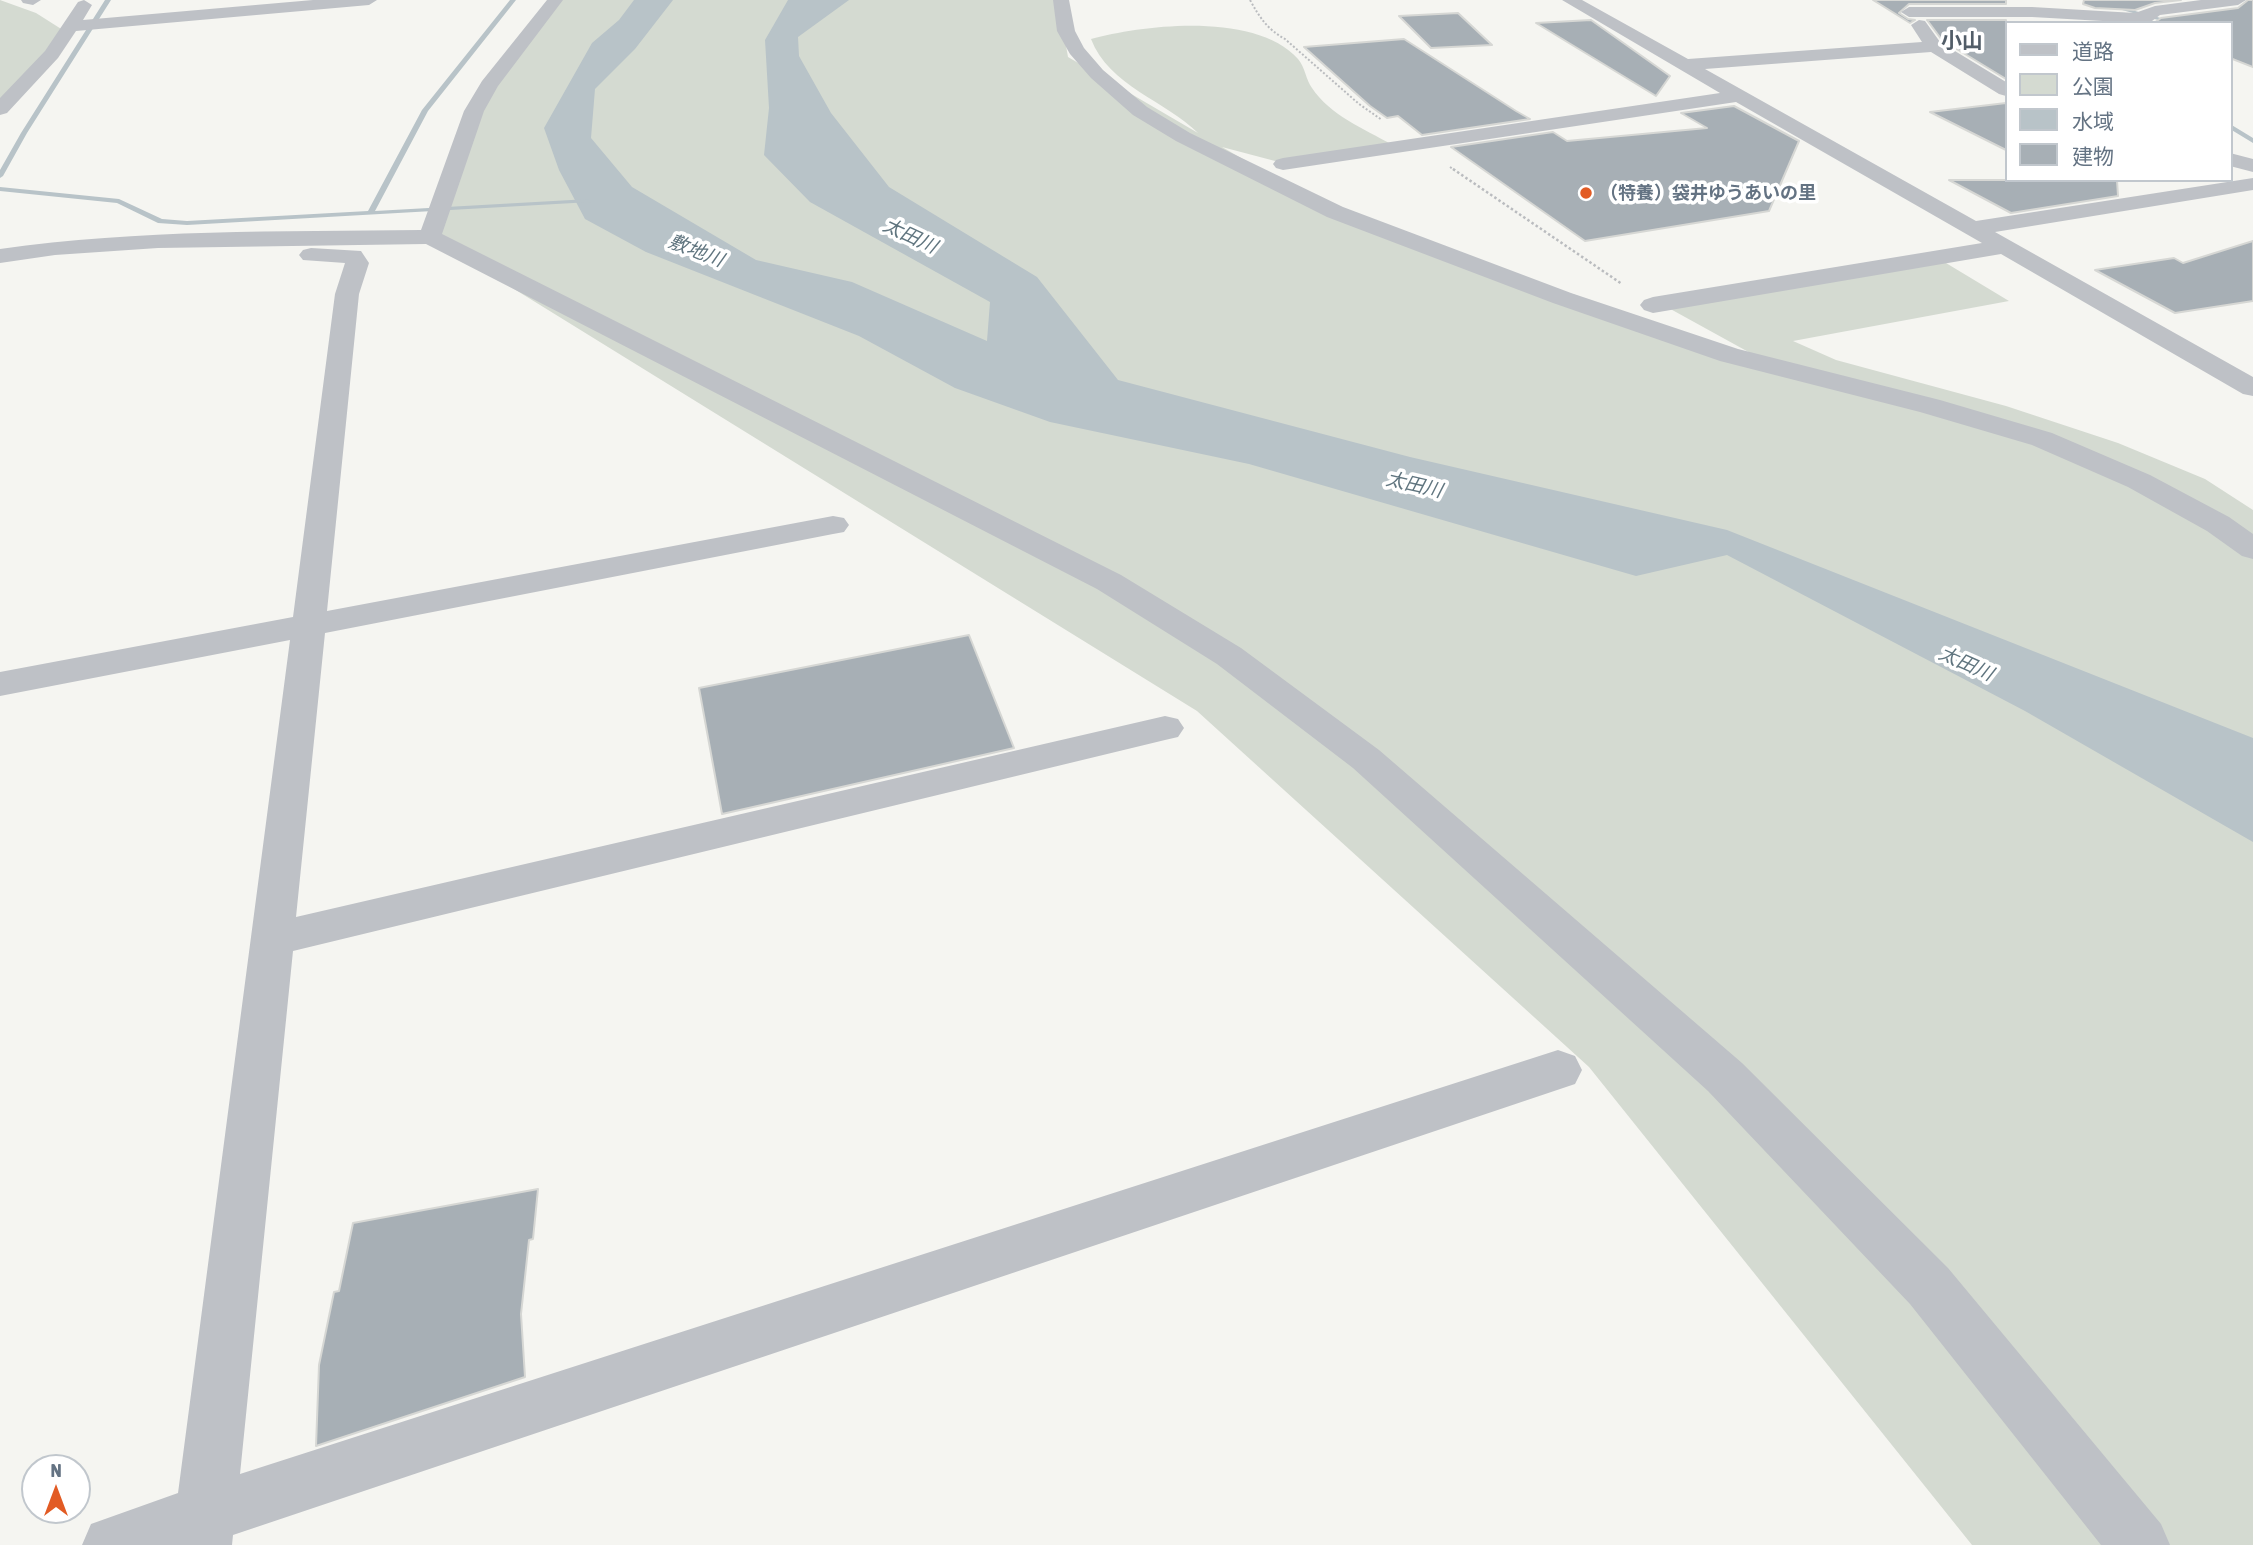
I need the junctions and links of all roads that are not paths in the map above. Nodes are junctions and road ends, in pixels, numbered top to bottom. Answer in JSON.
{"nodes":[{"id":1,"x":88,"y":0,"type":"edge"},
{"id":2,"x":369,"y":0,"type":"edge"},
{"id":3,"x":555,"y":0,"type":"edge"},
{"id":4,"x":1061,"y":0,"type":"edge"},
{"id":5,"x":1570,"y":0,"type":"edge"},
{"id":6,"x":2238,"y":0,"type":"edge"},
{"id":7,"x":2245,"y":0,"type":"edge"},
{"id":8,"x":2253,"y":3,"type":"edge"},
{"id":9,"x":1902,"y":6,"type":"edge"},
{"id":10,"x":71,"y":26,"type":"junction"},
{"id":11,"x":1934,"y":46,"type":"junction"},
{"id":12,"x":52,"y":54,"type":"junction"},
{"id":13,"x":18,"y":60,"type":"dead end"},
{"id":14,"x":1685,"y":65,"type":"junction"},
{"id":15,"x":2004,"y":89,"type":"edge"},
{"id":16,"x":1739,"y":96,"type":"junction"},
{"id":17,"x":0,"y":109,"type":"edge"},
{"id":18,"x":2232,"y":160,"type":"edge"},
{"id":19,"x":1283,"y":164,"type":"dead end"},
{"id":20,"x":2253,"y":166,"type":"edge"},
{"id":21,"x":2253,"y":184,"type":"edge"},
{"id":22,"x":1972,"y":229,"type":"junction"},
{"id":23,"x":430,"y":237,"type":"junction"},
{"id":24,"x":2001,"y":247,"type":"junction"},
{"id":25,"x":0,"y":256,"type":"edge"},
{"id":26,"x":0,"y":269,"type":"edge"},
{"id":27,"x":1653,"y":305,"type":"road end"},
{"id":28,"x":2253,"y":388,"type":"edge"},
{"id":29,"x":833,"y":525,"type":"dead end"},
{"id":30,"x":2253,"y":549,"type":"edge"},
{"id":31,"x":310,"y":626,"type":"junction"},
{"id":32,"x":0,"y":684,"type":"edge"},
{"id":33,"x":1165,"y":728,"type":"dead end"},
{"id":34,"x":273,"y":939,"type":"junction"},
{"id":35,"x":1558,"y":1070,"type":"dead end"},
{"id":36,"x":204,"y":1530,"type":"edge"},
{"id":37,"x":112,"y":1545,"type":"edge"},
{"id":38,"x":2140,"y":1545,"type":"edge"}],
"edges":[{"from":1,"to":10,"type":"street"},
{"from":2,"to":10,"type":"street"},
{"from":3,"to":23,"type":"street"},
{"from":4,"to":30,"type":"street"},
{"from":5,"to":14,"type":"street"},
{"from":6,"to":9,"type":"street"},
{"from":7,"to":8,"type":"street"},
{"from":9,"to":11,"type":"street"},
{"from":10,"to":12,"type":"street"},
{"from":11,"to":14,"type":"street"},
{"from":11,"to":15,"type":"street"},
{"from":12,"to":13,"type":"street"},
{"from":12,"to":17,"type":"street"},
{"from":14,"to":16,"type":"street"},
{"from":16,"to":19,"type":"street"},
{"from":16,"to":22,"type":"street"},
{"from":18,"to":20,"type":"street"},
{"from":21,"to":22,"type":"street"},
{"from":22,"to":24,"type":"street"},
{"from":23,"to":25,"type":"street"},
{"from":23,"to":38,"type":"street"},
{"from":24,"to":27,"type":"street"},
{"from":24,"to":28,"type":"street"},
{"from":26,"to":31,"type":"street"},
{"from":29,"to":31,"type":"street"},
{"from":31,"to":32,"type":"street"},
{"from":31,"to":34,"type":"street"},
{"from":33,"to":34,"type":"street"},
{"from":34,"to":36,"type":"street"},
{"from":35,"to":36,"type":"street"},
{"from":36,"to":37,"type":"street"}]}
